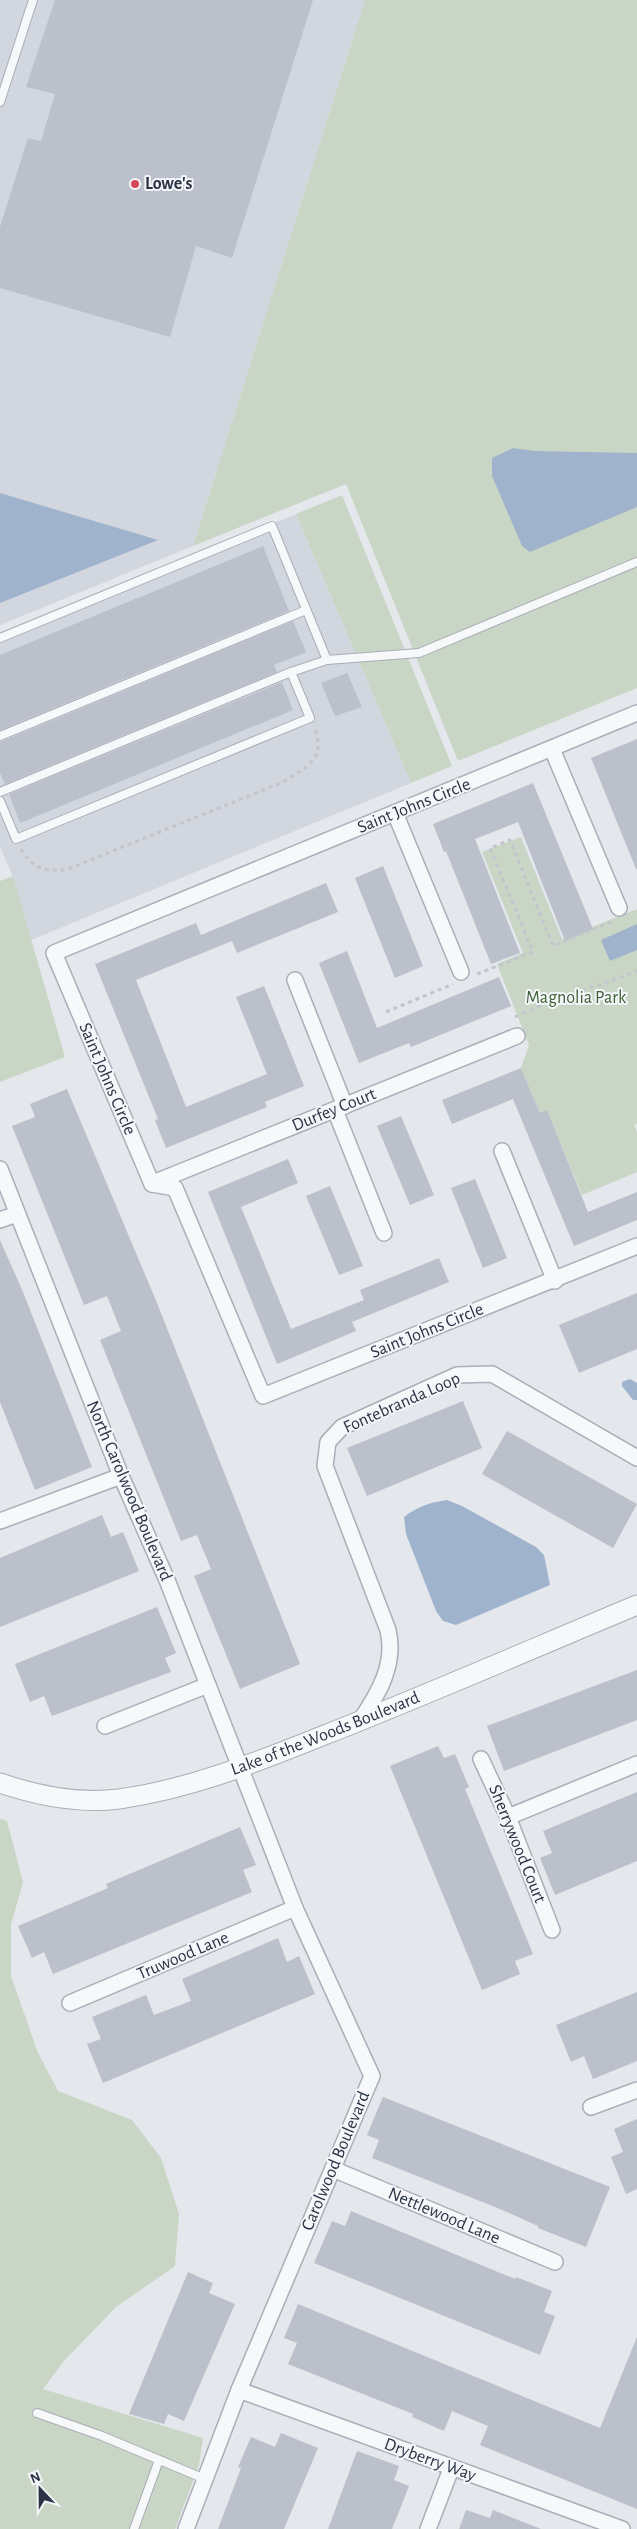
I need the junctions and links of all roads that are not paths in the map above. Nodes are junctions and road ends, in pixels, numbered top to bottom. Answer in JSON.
{"nodes":[{"id":1,"x":33,"y":0,"type":"edge"},
{"id":2,"x":0,"y":74,"type":"edge"},
{"id":3,"x":8,"y":76,"type":"junction"},
{"id":4,"x":0,"y":102,"type":"edge"},
{"id":5,"x":637,"y":562,"type":"edge"},
{"id":6,"x":306,"y":610,"type":"junction"},
{"id":7,"x":0,"y":638,"type":"edge"},
{"id":8,"x":327,"y":660,"type":"junction"},
{"id":9,"x":290,"y":672,"type":"junction"},
{"id":10,"x":637,"y":713,"type":"edge"},
{"id":11,"x":0,"y":736,"type":"edge"},
{"id":12,"x":552,"y":749,"type":"junction"},
{"id":13,"x":0,"y":792,"type":"edge"},
{"id":14,"x":0,"y":801,"type":"edge"},
{"id":15,"x":395,"y":813,"type":"junction"},
{"id":16,"x":616,"y":914,"type":"road end"},
{"id":17,"x":463,"y":977,"type":"road end"},
{"id":18,"x":295,"y":980,"type":"dead end"},
{"id":19,"x":517,"y":1036,"type":"dead end"},
{"id":20,"x":340,"y":1108,"type":"junction"},
{"id":21,"x":502,"y":1151,"type":"dead end"},
{"id":22,"x":0,"y":1169,"type":"edge"},
{"id":23,"x":152,"y":1184,"type":"junction"},
{"id":24,"x":17,"y":1214,"type":"junction"},
{"id":25,"x":0,"y":1220,"type":"edge"},
{"id":26,"x":384,"y":1233,"type":"dead end"},
{"id":27,"x":637,"y":1246,"type":"edge"},
{"id":28,"x":555,"y":1280,"type":"junction"},
{"id":29,"x":637,"y":1458,"type":"edge"},
{"id":30,"x":121,"y":1476,"type":"junction"},
{"id":31,"x":0,"y":1521,"type":"edge"},
{"id":32,"x":637,"y":1605,"type":"edge"},
{"id":33,"x":208,"y":1685,"type":"junction"},
{"id":34,"x":360,"y":1721,"type":"junction"},
{"id":35,"x":105,"y":1726,"type":"dead end"},
{"id":36,"x":481,"y":1759,"type":"dead end"},
{"id":37,"x":637,"y":1764,"type":"edge"},
{"id":38,"x":241,"y":1768,"type":"junction"},
{"id":39,"x":0,"y":1783,"type":"edge"},
{"id":40,"x":508,"y":1817,"type":"junction"},
{"id":41,"x":295,"y":1908,"type":"junction"},
{"id":42,"x":552,"y":1930,"type":"dead end"},
{"id":43,"x":70,"y":2003,"type":"dead end"},
{"id":44,"x":637,"y":2090,"type":"edge"},
{"id":45,"x":591,"y":2107,"type":"dead end"},
{"id":46,"x":333,"y":2169,"type":"junction"},
{"id":47,"x":555,"y":2262,"type":"dead end"},
{"id":48,"x":238,"y":2390,"type":"junction"},
{"id":49,"x":37,"y":2413,"type":"dead end"},
{"id":50,"x":159,"y":2460,"type":"junction"},
{"id":51,"x":451,"y":2468,"type":"junction"},
{"id":52,"x":205,"y":2479,"type":"junction"},
{"id":53,"x":134,"y":2529,"type":"edge"},
{"id":54,"x":186,"y":2529,"type":"edge"},
{"id":55,"x":428,"y":2529,"type":"edge"},
{"id":56,"x":622,"y":2529,"type":"edge"}],
"edges":[{"from":1,"to":3,"type":"lane"},
{"from":2,"to":3,"type":"lane"},
{"from":3,"to":4,"type":"lane"},
{"from":5,"to":8,"type":"lane"},
{"from":6,"to":7,"type":"lane"},
{"from":6,"to":8,"type":"lane"},
{"from":6,"to":11,"type":"lane"},
{"from":8,"to":9,"type":"lane"},
{"from":9,"to":13,"type":"lane"},
{"from":9,"to":14,"type":"lane"},
{"from":10,"to":12,"type":"street","name":"Saint Johns Circle"},
{"from":12,"to":15,"type":"street","name":"Saint Johns Circle"},
{"from":12,"to":16,"type":"street"},
{"from":15,"to":17,"type":"street"},
{"from":15,"to":23,"type":"street","name":"Saint Johns Circle"},
{"from":18,"to":20,"type":"street"},
{"from":19,"to":20,"type":"street","name":"Durfey Court"},
{"from":20,"to":23,"type":"street","name":"Durfey Court"},
{"from":20,"to":26,"type":"street"},
{"from":21,"to":28,"type":"street"},
{"from":22,"to":24,"type":"street","name":"North Carolwood Boulevard"},
{"from":23,"to":28,"type":"street","name":"Saint Johns Circle"},
{"from":24,"to":25,"type":"street"},
{"from":24,"to":30,"type":"street","name":"North Carolwood Boulevard"},
{"from":27,"to":28,"type":"street","name":"Saint Johns Circle"},
{"from":29,"to":34,"type":"street","name":"Fontebranda Loop"},
{"from":30,"to":31,"type":"street"},
{"from":30,"to":33,"type":"street","name":"North Carolwood Boulevard"},
{"from":32,"to":34,"type":"street","name":"Lake of the Woods Boulevard"},
{"from":33,"to":35,"type":"street"},
{"from":33,"to":38,"type":"street","name":"North Carolwood Boulevard"},
{"from":34,"to":38,"type":"street","name":"Lake of the Woods Boulevard"},
{"from":36,"to":40,"type":"street","name":"Sherrywood Court"},
{"from":37,"to":40,"type":"street"},
{"from":38,"to":39,"type":"street","name":"Lake of the Woods Boulevard"},
{"from":38,"to":41,"type":"street","name":"Carolwood Boulevard"},
{"from":40,"to":42,"type":"street","name":"Sherrywood Court"},
{"from":41,"to":43,"type":"street","name":"Truwood Lane"},
{"from":41,"to":46,"type":"street","name":"Carolwood Boulevard"},
{"from":44,"to":45,"type":"street"},
{"from":46,"to":47,"type":"street","name":"Nettlewood Lane"},
{"from":46,"to":48,"type":"street","name":"Carolwood Boulevard"},
{"from":48,"to":51,"type":"street","name":"Dryberry Way"},
{"from":48,"to":52,"type":"street","name":"Carolwood Boulevard"},
{"from":49,"to":50,"type":"lane"},
{"from":50,"to":52,"type":"lane"},
{"from":50,"to":53,"type":"lane"},
{"from":51,"to":55,"type":"street"},
{"from":51,"to":56,"type":"street","name":"Dryberry Way"},
{"from":52,"to":54,"type":"street","name":"Carolwood Boulevard"}]}
